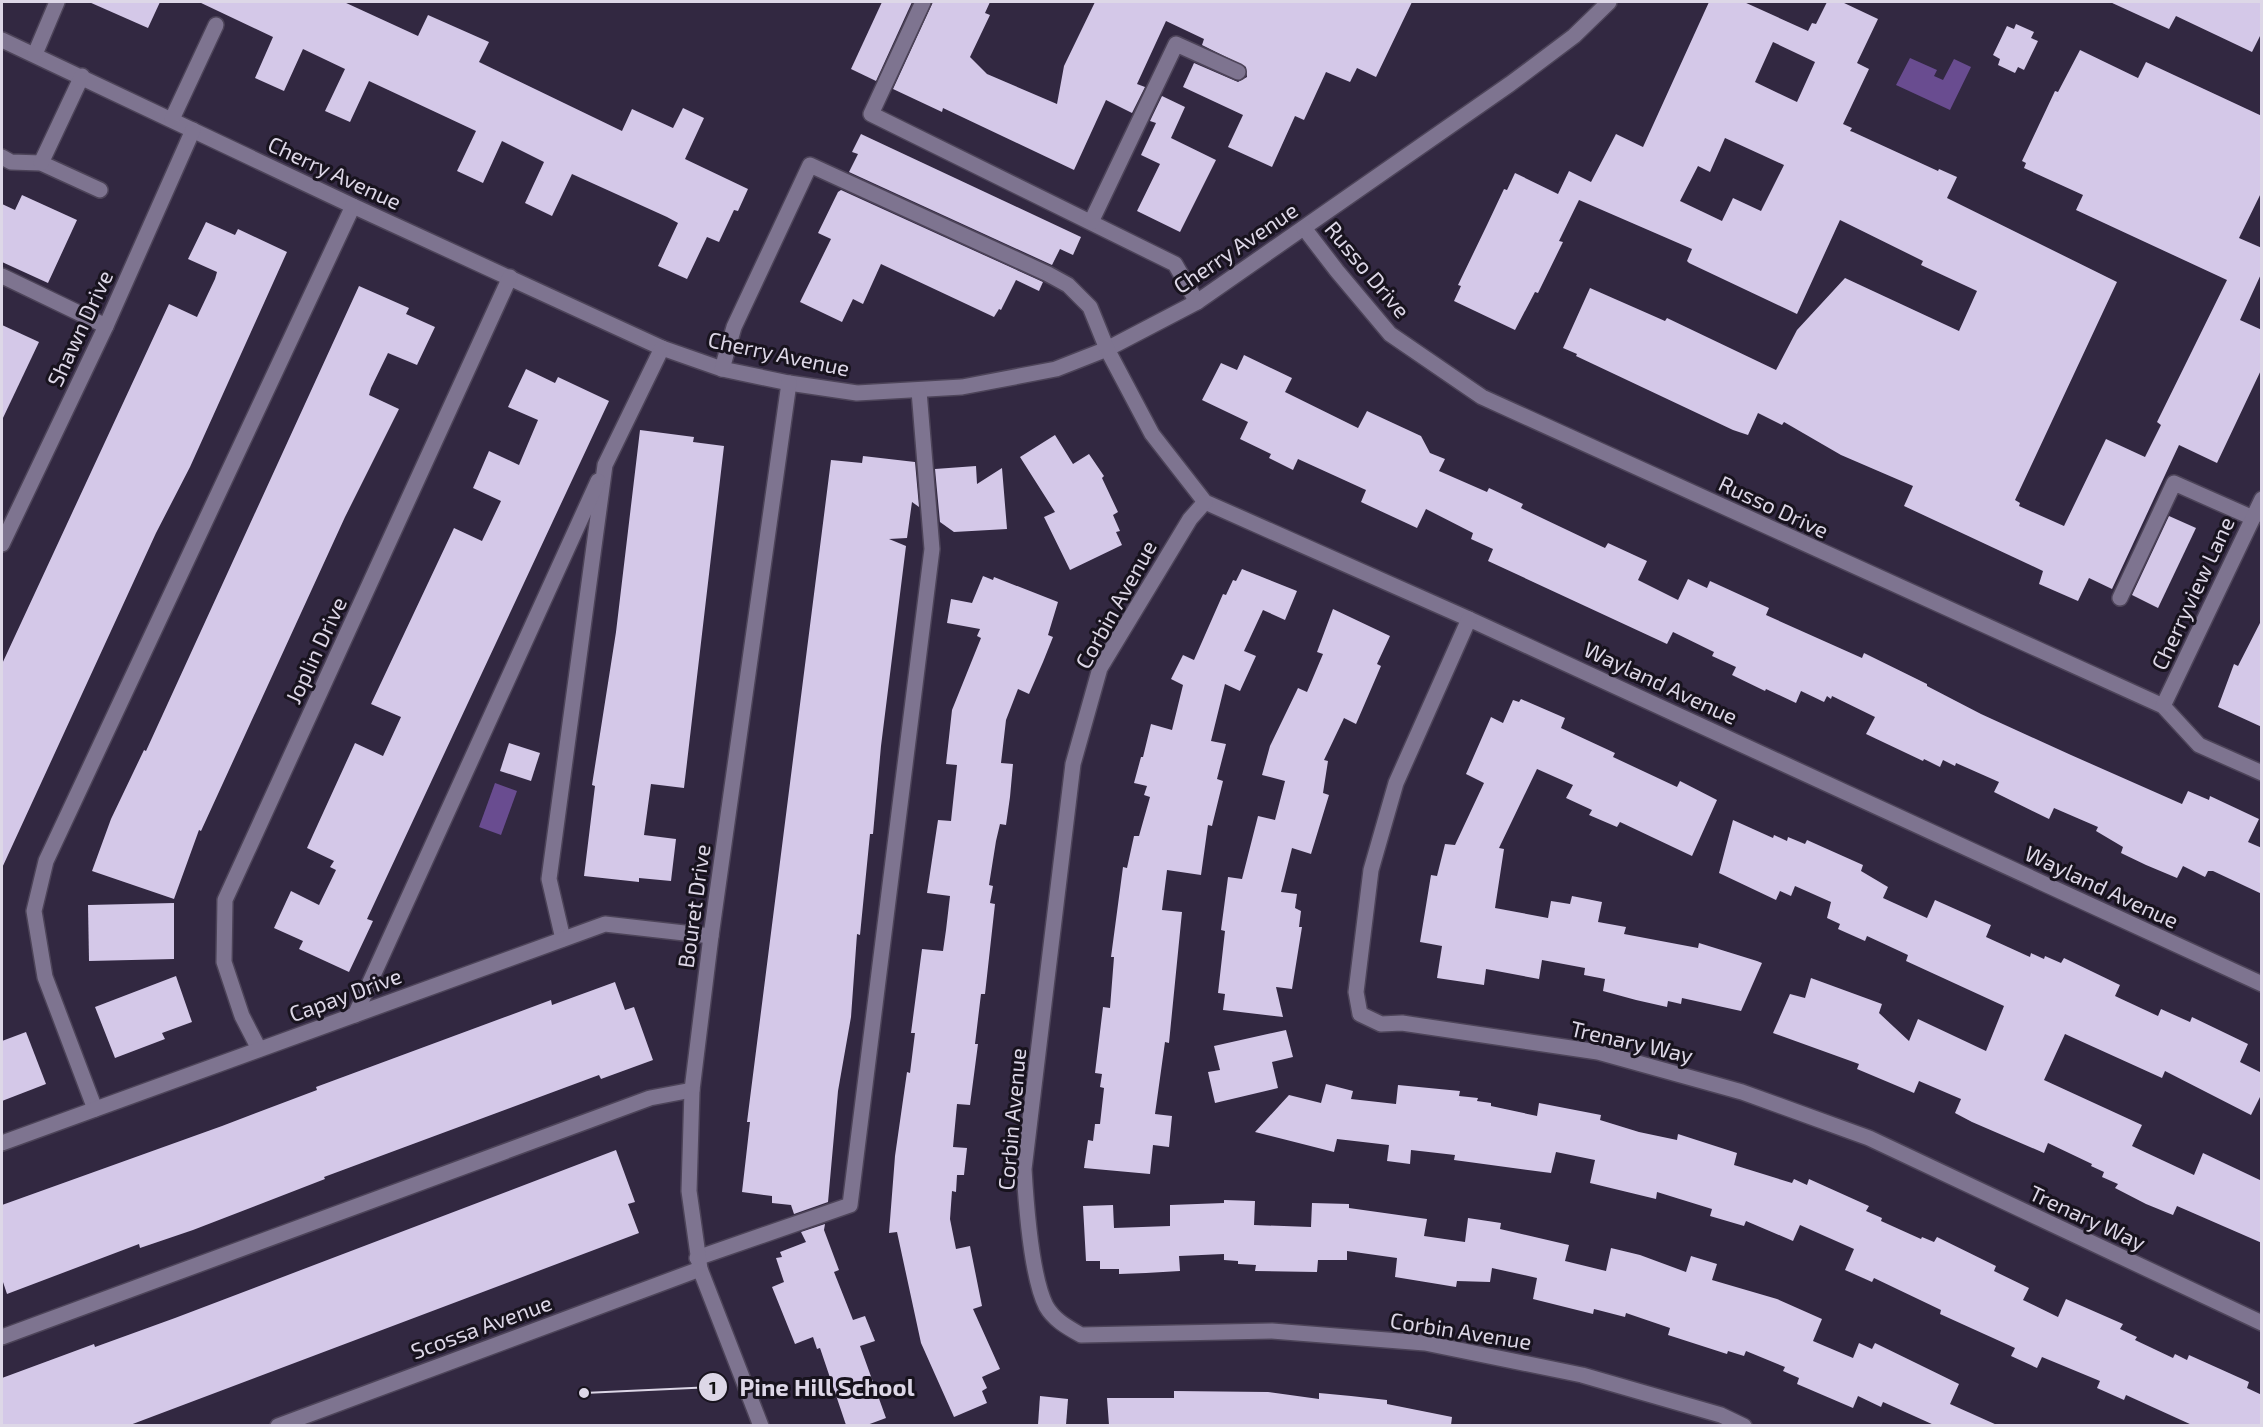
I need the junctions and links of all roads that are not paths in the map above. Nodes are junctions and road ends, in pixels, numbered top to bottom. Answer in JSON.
{"nodes":[{"id":1,"x":57,"y":2,"type":"edge"},
{"id":2,"x":923,"y":2,"type":"edge"},
{"id":3,"x":1609,"y":2,"type":"edge"},
{"id":4,"x":216,"y":25,"type":"dead end"},
{"id":5,"x":2,"y":40,"type":"edge"},
{"id":6,"x":35,"y":54,"type":"junction"},
{"id":7,"x":1238,"y":72,"type":"dead end"},
{"id":8,"x":82,"y":76,"type":"junction"},
{"id":9,"x":172,"y":119,"type":"junction"},
{"id":10,"x":193,"y":130,"type":"junction"},
{"id":11,"x":2,"y":157,"type":"edge"},
{"id":12,"x":41,"y":163,"type":"junction"},
{"id":13,"x":100,"y":190,"type":"dead end"},
{"id":14,"x":353,"y":206,"type":"junction"},
{"id":15,"x":1091,"y":222,"type":"junction"},
{"id":16,"x":1304,"y":228,"type":"junction"},
{"id":17,"x":2,"y":276,"type":"edge"},
{"id":18,"x":510,"y":277,"type":"junction"},
{"id":19,"x":1197,"y":302,"type":"junction"},
{"id":20,"x":106,"y":326,"type":"junction"},
{"id":21,"x":662,"y":348,"type":"junction"},
{"id":22,"x":1107,"y":349,"type":"junction"},
{"id":23,"x":722,"y":369,"type":"junction"},
{"id":24,"x":789,"y":383,"type":"junction"},
{"id":25,"x":919,"y":391,"type":"junction"},
{"id":26,"x":605,"y":465,"type":"junction"},
{"id":27,"x":2262,"y":499,"type":"edge"},
{"id":28,"x":1205,"y":502,"type":"junction"},
{"id":29,"x":2253,"y":518,"type":"junction"},
{"id":30,"x":2,"y":544,"type":"edge"},
{"id":31,"x":2120,"y":598,"type":"dead end"},
{"id":32,"x":1470,"y":619,"type":"junction"},
{"id":33,"x":2163,"y":706,"type":"junction"},
{"id":34,"x":2261,"y":771,"type":"edge"},
{"id":35,"x":711,"y":936,"type":"junction"},
{"id":36,"x":564,"y":939,"type":"junction"},
{"id":37,"x":2262,"y":984,"type":"edge"},
{"id":38,"x":355,"y":1015,"type":"junction"},
{"id":39,"x":259,"y":1049,"type":"junction"},
{"id":40,"x":692,"y":1090,"type":"junction"},
{"id":41,"x":95,"y":1109,"type":"junction"},
{"id":42,"x":2,"y":1143,"type":"edge"},
{"id":43,"x":698,"y":1263,"type":"junction"},
{"id":44,"x":2262,"y":1323,"type":"edge"},
{"id":45,"x":2,"y":1337,"type":"edge"},
{"id":46,"x":278,"y":1425,"type":"edge"},
{"id":47,"x":761,"y":1425,"type":"edge"},
{"id":48,"x":1744,"y":1425,"type":"edge"}],
"edges":[{"from":1,"to":6,"type":"street"},
{"from":2,"to":15,"type":"street"},
{"from":3,"to":16,"type":"street","name":"Cherry Avenue"},
{"from":4,"to":9,"type":"street"},
{"from":5,"to":6,"type":"street","name":"Cherry Avenue"},
{"from":6,"to":8,"type":"street","name":"Cherry Avenue"},
{"from":7,"to":15,"type":"street"},
{"from":8,"to":9,"type":"street","name":"Cherry Avenue"},
{"from":8,"to":12,"type":"street"},
{"from":9,"to":10,"type":"street","name":"Cherry Avenue"},
{"from":10,"to":14,"type":"street","name":"Cherry Avenue"},
{"from":10,"to":20,"type":"street","name":"Shawn Drive"},
{"from":11,"to":12,"type":"street"},
{"from":12,"to":13,"type":"street"},
{"from":14,"to":18,"type":"street","name":"Cherry Avenue"},
{"from":14,"to":41,"type":"street"},
{"from":15,"to":19,"type":"street"},
{"from":16,"to":19,"type":"street","name":"Cherry Avenue"},
{"from":16,"to":33,"type":"street","name":"Russo Drive"},
{"from":17,"to":20,"type":"street"},
{"from":18,"to":21,"type":"street","name":"Cherry Avenue"},
{"from":18,"to":39,"type":"street","name":"Joplin Drive"},
{"from":19,"to":22,"type":"street","name":"Cherry Avenue"},
{"from":20,"to":30,"type":"street","name":"Shawn Drive"},
{"from":21,"to":23,"type":"street","name":"Cherry Avenue"},
{"from":21,"to":26,"type":"street"},
{"from":22,"to":23,"type":"street","name":"Wayland Avenue"},
{"from":22,"to":25,"type":"street","name":"Cherry Avenue"},
{"from":22,"to":28,"type":"street","name":"Wayland Avenue"},
{"from":23,"to":24,"type":"street","name":"Cherry Avenue"},
{"from":24,"to":25,"type":"street","name":"Cherry Avenue"},
{"from":24,"to":35,"type":"street","name":"Bouret Drive"},
{"from":25,"to":43,"type":"street","name":"Scossa Avenue"},
{"from":26,"to":36,"type":"street"},
{"from":26,"to":38,"type":"street"},
{"from":27,"to":29,"type":"street","name":"Cherryview Lane"},
{"from":28,"to":32,"type":"street","name":"Wayland Avenue"},
{"from":28,"to":48,"type":"street","name":"Corbin Avenue"},
{"from":29,"to":31,"type":"street"},
{"from":29,"to":33,"type":"street","name":"Cherryview Lane"},
{"from":32,"to":37,"type":"street","name":"Wayland Avenue"},
{"from":32,"to":44,"type":"street","name":"Trenary Way"},
{"from":33,"to":34,"type":"street","name":"Russo Drive"},
{"from":35,"to":36,"type":"street","name":"Capay Drive"},
{"from":35,"to":40,"type":"street","name":"Bouret Drive"},
{"from":36,"to":38,"type":"street","name":"Capay Drive"},
{"from":38,"to":39,"type":"street","name":"Capay Drive"},
{"from":39,"to":41,"type":"street","name":"Capay Drive"},
{"from":40,"to":43,"type":"street","name":"Bouret Drive"},
{"from":40,"to":45,"type":"street"},
{"from":41,"to":42,"type":"street","name":"Capay Drive"},
{"from":43,"to":46,"type":"street","name":"Scossa Avenue"},
{"from":43,"to":47,"type":"street","name":"Bouret Drive"}]}
